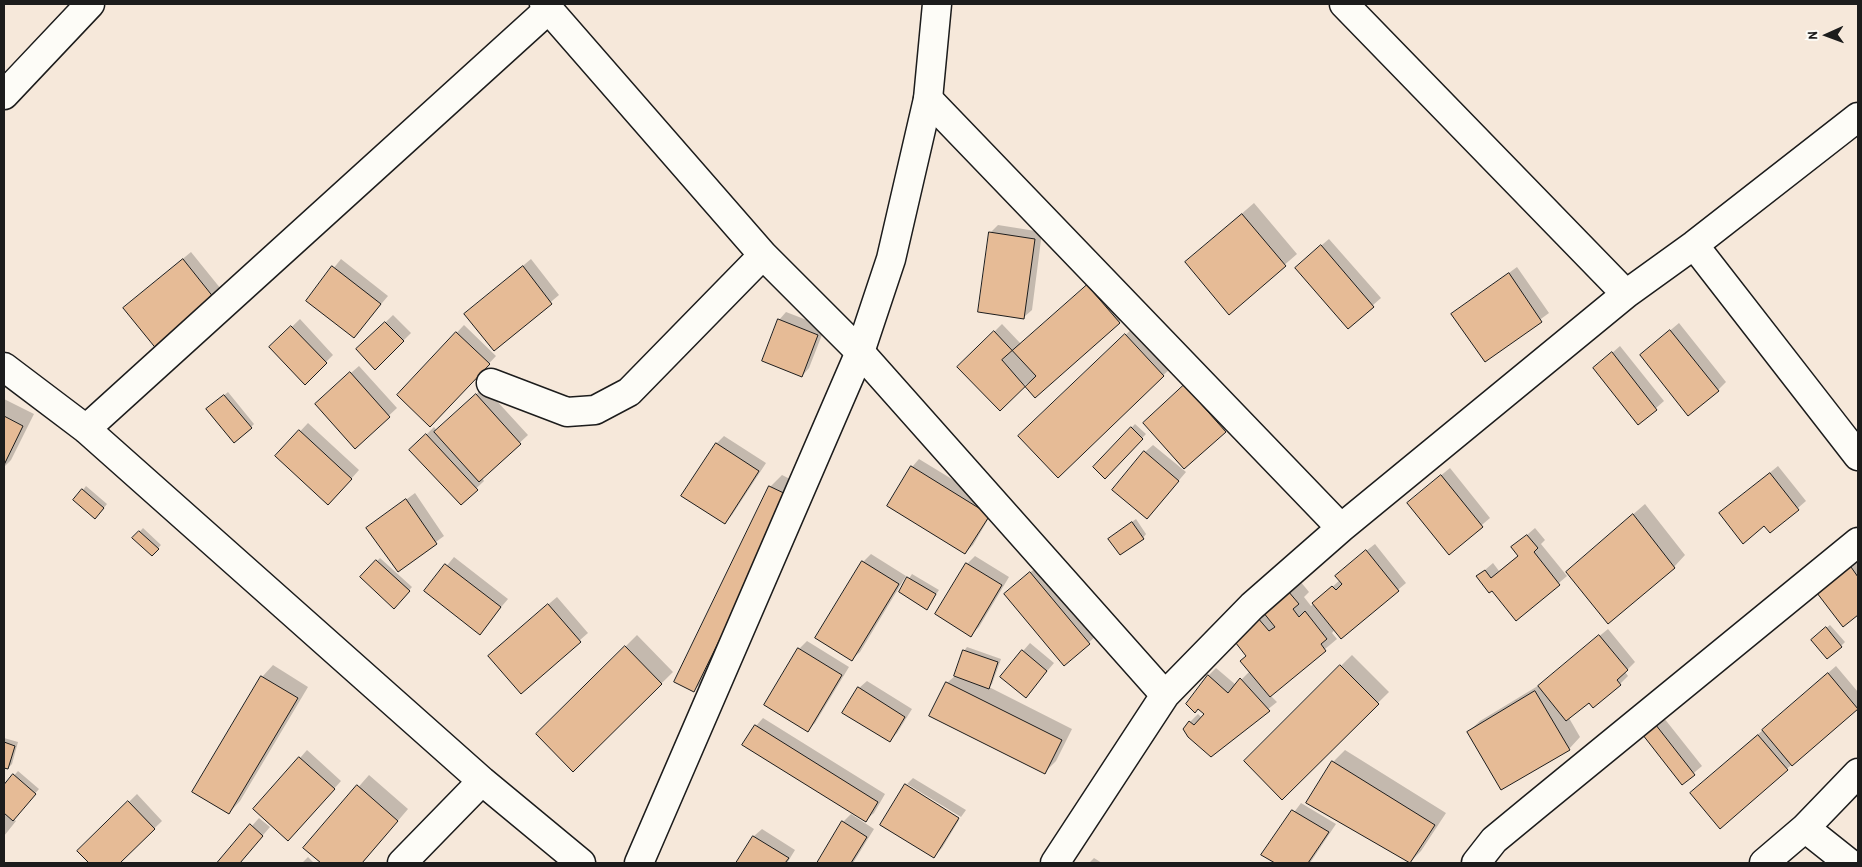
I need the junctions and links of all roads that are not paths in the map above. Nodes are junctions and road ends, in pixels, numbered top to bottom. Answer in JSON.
{"nodes":[{"id":1,"x":90,"y":4,"type":"edge"},
{"id":2,"x":937,"y":4,"type":"edge"},
{"id":3,"x":1344,"y":4,"type":"edge"},
{"id":4,"x":546,"y":6,"type":"edge"},
{"id":5,"x":4,"y":95,"type":"edge"},
{"id":6,"x":928,"y":99,"type":"junction"},
{"id":7,"x":1858,"y":117,"type":"edge"},
{"id":8,"x":1694,"y":245,"type":"junction"},
{"id":9,"x":763,"y":255,"type":"junction"},
{"id":10,"x":1626,"y":294,"type":"junction"},
{"id":11,"x":860,"y":352,"type":"junction"},
{"id":12,"x":4,"y":367,"type":"edge"},
{"id":13,"x":491,"y":383,"type":"dead end"},
{"id":14,"x":86,"y":429,"type":"junction"},
{"id":15,"x":1858,"y":456,"type":"edge"},
{"id":16,"x":1341,"y":528,"type":"junction"},
{"id":17,"x":1858,"y":542,"type":"edge"},
{"id":18,"x":1165,"y":695,"type":"junction"},
{"id":19,"x":1858,"y":773,"type":"edge"},
{"id":20,"x":482,"y":781,"type":"junction"},
{"id":21,"x":1805,"y":828,"type":"junction"},
{"id":22,"x":402,"y":863,"type":"edge"},
{"id":23,"x":581,"y":863,"type":"edge"},
{"id":24,"x":639,"y":863,"type":"edge"},
{"id":25,"x":1055,"y":863,"type":"edge"},
{"id":26,"x":1476,"y":863,"type":"edge"},
{"id":27,"x":1764,"y":863,"type":"edge"},
{"id":28,"x":1849,"y":863,"type":"edge"}],
"edges":[{"from":1,"to":5,"type":"street"},
{"from":2,"to":6,"type":"street"},
{"from":3,"to":10,"type":"street"},
{"from":4,"to":9,"type":"street"},
{"from":4,"to":14,"type":"street"},
{"from":6,"to":11,"type":"street"},
{"from":6,"to":16,"type":"street"},
{"from":7,"to":8,"type":"street"},
{"from":8,"to":10,"type":"street"},
{"from":8,"to":15,"type":"street"},
{"from":9,"to":11,"type":"street"},
{"from":9,"to":13,"type":"street"},
{"from":10,"to":16,"type":"street"},
{"from":11,"to":18,"type":"street"},
{"from":11,"to":24,"type":"street"},
{"from":12,"to":14,"type":"street"},
{"from":14,"to":20,"type":"street"},
{"from":16,"to":18,"type":"street"},
{"from":17,"to":26,"type":"street"},
{"from":18,"to":25,"type":"street"},
{"from":19,"to":21,"type":"street"},
{"from":20,"to":22,"type":"street"},
{"from":20,"to":23,"type":"street"},
{"from":21,"to":27,"type":"street"},
{"from":21,"to":28,"type":"street"}]}
